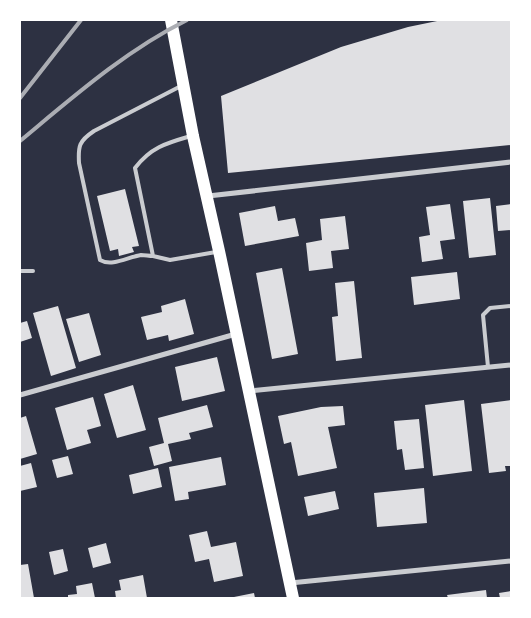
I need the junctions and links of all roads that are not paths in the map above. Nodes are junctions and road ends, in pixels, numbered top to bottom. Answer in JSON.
{"nodes":[{"id":1,"x":170,"y":20,"type":"edge"},
{"id":2,"x":183,"y":85,"type":"junction"},
{"id":3,"x":193,"y":136,"type":"junction"},
{"id":4,"x":511,"y":162,"type":"edge"},
{"id":5,"x":207,"y":196,"type":"junction"},
{"id":6,"x":219,"y":251,"type":"junction"},
{"id":7,"x":154,"y":256,"type":"junction"},
{"id":8,"x":20,"y":271,"type":"edge"},
{"id":9,"x":33,"y":272,"type":"dead end"},
{"id":10,"x":511,"y":306,"type":"edge"},
{"id":11,"x":237,"y":334,"type":"junction"},
{"id":12,"x":511,"y":365,"type":"edge"},
{"id":13,"x":488,"y":367,"type":"junction"},
{"id":14,"x":248,"y":391,"type":"junction"},
{"id":15,"x":20,"y":396,"type":"edge"},
{"id":16,"x":511,"y":562,"type":"edge"},
{"id":17,"x":290,"y":583,"type":"junction"},
{"id":18,"x":292,"y":598,"type":"edge"}],
"edges":[{"from":1,"to":2,"type":"main road"},
{"from":2,"to":3,"type":"main road"},
{"from":2,"to":7,"type":"lane"},
{"from":3,"to":5,"type":"main road"},
{"from":3,"to":7,"type":"lane"},
{"from":4,"to":5,"type":"street"},
{"from":5,"to":6,"type":"main road"},
{"from":6,"to":7,"type":"lane"},
{"from":6,"to":11,"type":"main road"},
{"from":8,"to":9,"type":"lane"},
{"from":10,"to":13,"type":"lane"},
{"from":11,"to":14,"type":"main road"},
{"from":11,"to":15,"type":"street"},
{"from":12,"to":13,"type":"street"},
{"from":13,"to":14,"type":"street"},
{"from":14,"to":17,"type":"main road"},
{"from":16,"to":17,"type":"street"},
{"from":17,"to":18,"type":"main road"}]}
